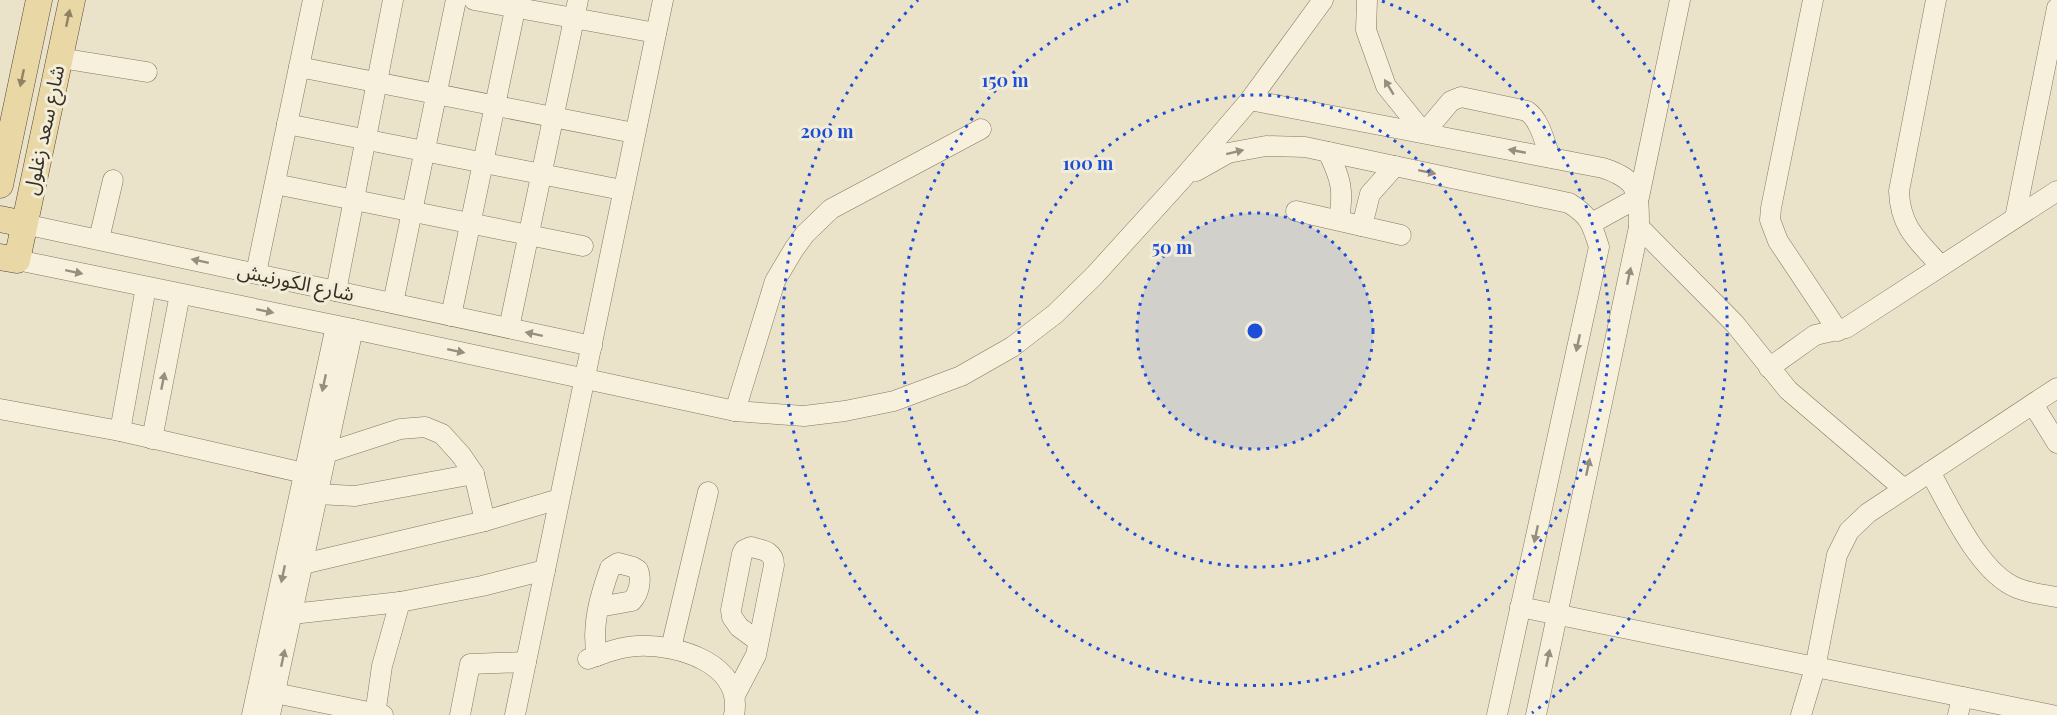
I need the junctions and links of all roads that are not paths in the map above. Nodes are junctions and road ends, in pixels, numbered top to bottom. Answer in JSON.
{"nodes":[{"id":1,"x":39,"y":0,"type":"edge"},
{"id":2,"x":72,"y":0,"type":"edge"},
{"id":3,"x":313,"y":0,"type":"edge"},
{"id":4,"x":393,"y":0,"type":"edge"},
{"id":5,"x":456,"y":0,"type":"edge"},
{"id":6,"x":474,"y":0,"type":"edge"},
{"id":7,"x":663,"y":0,"type":"edge"},
{"id":8,"x":1323,"y":0,"type":"edge"},
{"id":9,"x":1367,"y":0,"type":"edge"},
{"id":10,"x":1680,"y":0,"type":"edge"},
{"id":11,"x":1813,"y":0,"type":"edge"},
{"id":12,"x":1936,"y":0,"type":"edge"},
{"id":13,"x":516,"y":4,"type":"edge"},
{"id":14,"x":2057,"y":8,"type":"edge"},
{"id":15,"x":576,"y":9,"type":"edge"},
{"id":16,"x":656,"y":33,"type":"junction"},
{"id":17,"x":60,"y":58,"type":"junction"},
{"id":18,"x":2052,"y":58,"type":"edge"},
{"id":19,"x":299,"y":67,"type":"junction"},
{"id":20,"x":147,"y":72,"type":"dead end"},
{"id":21,"x":377,"y":82,"type":"junction"},
{"id":22,"x":436,"y":94,"type":"junction"},
{"id":23,"x":1250,"y":100,"type":"junction"},
{"id":24,"x":495,"y":105,"type":"junction"},
{"id":25,"x":553,"y":117,"type":"junction"},
{"id":26,"x":287,"y":124,"type":"junction"},
{"id":27,"x":981,"y":129,"type":"dead end"},
{"id":28,"x":634,"y":133,"type":"junction"},
{"id":29,"x":1424,"y":133,"type":"junction"},
{"id":30,"x":366,"y":140,"type":"junction"},
{"id":31,"x":424,"y":151,"type":"junction"},
{"id":32,"x":1328,"y":152,"type":"junction"},
{"id":33,"x":1551,"y":158,"type":"junction"},
{"id":34,"x":483,"y":163,"type":"junction"},
{"id":35,"x":1395,"y":166,"type":"junction"},
{"id":36,"x":541,"y":175,"type":"junction"},
{"id":37,"x":1183,"y":178,"type":"junction"},
{"id":38,"x":113,"y":180,"type":"dead end"},
{"id":39,"x":275,"y":184,"type":"junction"},
{"id":40,"x":0,"y":185,"type":"edge"},
{"id":41,"x":622,"y":190,"type":"junction"},
{"id":42,"x":2057,"y":191,"type":"edge"},
{"id":43,"x":1639,"y":197,"type":"junction"},
{"id":44,"x":354,"y":200,"type":"junction"},
{"id":45,"x":1296,"y":211,"type":"dead end"},
{"id":46,"x":412,"y":212,"type":"junction"},
{"id":47,"x":2015,"y":218,"type":"junction"},
{"id":48,"x":1339,"y":220,"type":"junction"},
{"id":49,"x":12,"y":221,"type":"edge"},
{"id":50,"x":470,"y":223,"type":"junction"},
{"id":51,"x":1592,"y":223,"type":"junction"},
{"id":52,"x":1362,"y":226,"type":"junction"},
{"id":53,"x":1639,"y":227,"type":"junction"},
{"id":54,"x":528,"y":235,"type":"junction"},
{"id":55,"x":1401,"y":235,"type":"dead end"},
{"id":56,"x":99,"y":239,"type":"junction"},
{"id":57,"x":583,"y":246,"type":"dead end"},
{"id":58,"x":8,"y":259,"type":"edge"},
{"id":59,"x":1941,"y":266,"type":"junction"},
{"id":60,"x":256,"y":273,"type":"junction"},
{"id":61,"x":146,"y":287,"type":"junction"},
{"id":62,"x":336,"y":291,"type":"junction"},
{"id":63,"x":180,"y":294,"type":"junction"},
{"id":64,"x":393,"y":303,"type":"junction"},
{"id":65,"x":450,"y":316,"type":"junction"},
{"id":66,"x":344,"y":328,"type":"junction"},
{"id":67,"x":509,"y":328,"type":"junction"},
{"id":68,"x":1838,"y":331,"type":"junction"},
{"id":69,"x":559,"y":339,"type":"junction"},
{"id":70,"x":591,"y":346,"type":"junction"},
{"id":71,"x":1769,"y":368,"type":"junction"},
{"id":72,"x":553,"y":372,"type":"junction"},
{"id":73,"x":584,"y":378,"type":"junction"},
{"id":74,"x":2057,"y":388,"type":"edge"},
{"id":75,"x":2033,"y":404,"type":"junction"},
{"id":76,"x":0,"y":409,"type":"edge"},
{"id":77,"x":735,"y":411,"type":"junction"},
{"id":78,"x":120,"y":431,"type":"junction"},
{"id":79,"x":152,"y":439,"type":"junction"},
{"id":80,"x":2057,"y":443,"type":"edge"},
{"id":81,"x":326,"y":453,"type":"junction"},
{"id":82,"x":1930,"y":472,"type":"junction"},
{"id":83,"x":474,"y":474,"type":"junction"},
{"id":84,"x":314,"y":482,"type":"junction"},
{"id":85,"x":1904,"y":489,"type":"junction"},
{"id":86,"x":708,"y":492,"type":"dead end"},
{"id":87,"x":560,"y":499,"type":"junction"},
{"id":88,"x":485,"y":521,"type":"junction"},
{"id":89,"x":303,"y":564,"type":"junction"},
{"id":90,"x":545,"y":570,"type":"junction"},
{"id":91,"x":2057,"y":597,"type":"edge"},
{"id":92,"x":400,"y":602,"type":"junction"},
{"id":93,"x":1520,"y":607,"type":"junction"},
{"id":94,"x":598,"y":608,"type":"dead end"},
{"id":95,"x":292,"y":614,"type":"junction"},
{"id":96,"x":1557,"y":614,"type":"junction"},
{"id":97,"x":758,"y":641,"type":"dead end"},
{"id":98,"x":671,"y":648,"type":"junction"},
{"id":99,"x":526,"y":662,"type":"junction"},
{"id":100,"x":1815,"y":668,"type":"junction"},
{"id":101,"x":275,"y":693,"type":"junction"},
{"id":102,"x":735,"y":695,"type":"junction"},
{"id":103,"x":1960,"y":706,"type":"edge"},
{"id":104,"x":378,"y":714,"type":"edge"},
{"id":105,"x":252,"y":715,"type":"edge"},
{"id":106,"x":270,"y":715,"type":"edge"},
{"id":107,"x":460,"y":715,"type":"edge"},
{"id":108,"x":515,"y":715,"type":"edge"},
{"id":109,"x":734,"y":715,"type":"edge"},
{"id":110,"x":1497,"y":715,"type":"edge"},
{"id":111,"x":1536,"y":715,"type":"edge"},
{"id":112,"x":1802,"y":715,"type":"edge"},
{"id":113,"x":2052,"y":715,"type":"edge"}],
"edges":[{"from":1,"to":40,"type":"main road","name":"شارع سعد زغلول","one_way":true},
{"from":17,"to":2,"type":"main road","name":"شارع سعد زغلول","one_way":true},
{"from":3,"to":19,"type":"street"},
{"from":4,"to":21,"type":"street"},
{"from":5,"to":22,"type":"street"},
{"from":6,"to":13,"type":"street"},
{"from":7,"to":16,"type":"street"},
{"from":8,"to":23,"type":"street","name":"شارع الكورنيش"},
{"from":29,"to":9,"type":"street","one_way":true},
{"from":10,"to":43,"type":"street"},
{"from":11,"to":68,"type":"street"},
{"from":12,"to":59,"type":"street"},
{"from":13,"to":15,"type":"street"},
{"from":13,"to":24,"type":"street"},
{"from":14,"to":18,"type":"street"},
{"from":15,"to":16,"type":"street"},
{"from":15,"to":25,"type":"street"},
{"from":16,"to":28,"type":"street"},
{"from":17,"to":20,"type":"street"},
{"from":17,"to":49,"type":"main road","name":"شارع سعد زغلول"},
{"from":18,"to":47,"type":"street"},
{"from":19,"to":21,"type":"street"},
{"from":19,"to":26,"type":"street"},
{"from":21,"to":22,"type":"street"},
{"from":21,"to":30,"type":"street"},
{"from":22,"to":24,"type":"street"},
{"from":22,"to":31,"type":"street"},
{"from":23,"to":29,"type":"street"},
{"from":23,"to":37,"type":"street","name":"شارع الكورنيش"},
{"from":24,"to":25,"type":"street"},
{"from":24,"to":34,"type":"street"},
{"from":25,"to":28,"type":"street"},
{"from":25,"to":36,"type":"street"},
{"from":26,"to":30,"type":"street"},
{"from":26,"to":39,"type":"street"},
{"from":27,"to":77,"type":"street"},
{"from":28,"to":41,"type":"street"},
{"from":33,"to":29,"type":"street","one_way":true},
{"from":29,"to":33,"type":"street"},
{"from":30,"to":31,"type":"street"},
{"from":30,"to":44,"type":"street"},
{"from":31,"to":34,"type":"street"},
{"from":31,"to":46,"type":"street"},
{"from":32,"to":35,"type":"street"},
{"from":37,"to":32,"type":"street","one_way":true},
{"from":32,"to":48,"type":"street"},
{"from":33,"to":43,"type":"street"},
{"from":34,"to":36,"type":"street"},
{"from":34,"to":50,"type":"street"},
{"from":35,"to":51,"type":"street","one_way":true},
{"from":35,"to":52,"type":"street"},
{"from":36,"to":41,"type":"street"},
{"from":36,"to":54,"type":"street"},
{"from":37,"to":77,"type":"street","name":"شارع الكورنيش"},
{"from":38,"to":56,"type":"street"},
{"from":39,"to":44,"type":"street"},
{"from":39,"to":60,"type":"street"},
{"from":41,"to":70,"type":"street"},
{"from":42,"to":47,"type":"street"},
{"from":43,"to":51,"type":"street"},
{"from":43,"to":53,"type":"street"},
{"from":44,"to":46,"type":"street"},
{"from":44,"to":62,"type":"street"},
{"from":45,"to":48,"type":"street"},
{"from":46,"to":50,"type":"street"},
{"from":46,"to":64,"type":"street"},
{"from":47,"to":59,"type":"street"},
{"from":48,"to":52,"type":"street"},
{"from":49,"to":56,"type":"street","name":"شارع الكورنيش"},
{"from":49,"to":58,"type":"main road","name":"شارع سعد زغلول"},
{"from":50,"to":54,"type":"street"},
{"from":50,"to":65,"type":"street"},
{"from":51,"to":93,"type":"street","one_way":true},
{"from":52,"to":55,"type":"street"},
{"from":53,"to":71,"type":"street"},
{"from":96,"to":53,"type":"street","one_way":true},
{"from":54,"to":57,"type":"street"},
{"from":54,"to":67,"type":"street"},
{"from":60,"to":56,"type":"street","name":"شارع الكورنيش","one_way":true},
{"from":58,"to":61,"type":"street","name":"شارع الكورنيش","one_way":true},
{"from":59,"to":68,"type":"street"},
{"from":60,"to":62,"type":"street","name":"شارع الكورنيش"},
{"from":61,"to":63,"type":"street","name":"شارع الكورنيش"},
{"from":61,"to":78,"type":"street"},
{"from":62,"to":64,"type":"street","name":"شارع الكورنيش"},
{"from":63,"to":66,"type":"street","name":"شارع الكورنيش","one_way":true},
{"from":79,"to":63,"type":"street","one_way":true},
{"from":64,"to":65,"type":"street","name":"شارع الكورنيش"},
{"from":65,"to":67,"type":"street","name":"شارع الكورنيش"},
{"from":66,"to":72,"type":"street","name":"شارع الكورنيش","one_way":true},
{"from":66,"to":81,"type":"street"},
{"from":66,"to":84,"type":"street","one_way":true},
{"from":69,"to":67,"type":"street","name":"شارع الكورنيش","one_way":true},
{"from":68,"to":71,"type":"street"},
{"from":69,"to":70,"type":"street","name":"شارع الكورنيش"},
{"from":69,"to":72,"type":"street"},
{"from":70,"to":73,"type":"street"},
{"from":71,"to":85,"type":"street"},
{"from":72,"to":73,"type":"street","name":"شارع الكورنيش"},
{"from":73,"to":77,"type":"street","name":"شارع الكورنيش"},
{"from":73,"to":87,"type":"street"},
{"from":74,"to":75,"type":"street"},
{"from":75,"to":80,"type":"street"},
{"from":75,"to":82,"type":"street"},
{"from":76,"to":78,"type":"street"},
{"from":78,"to":79,"type":"street"},
{"from":79,"to":84,"type":"street"},
{"from":81,"to":83,"type":"street"},
{"from":81,"to":84,"type":"street"},
{"from":82,"to":85,"type":"street"},
{"from":82,"to":91,"type":"street"},
{"from":83,"to":84,"type":"street"},
{"from":83,"to":88,"type":"street"},
{"from":84,"to":89,"type":"street"},
{"from":84,"to":105,"type":"street","one_way":true},
{"from":85,"to":100,"type":"street"},
{"from":86,"to":98,"type":"street"},
{"from":87,"to":88,"type":"street"},
{"from":87,"to":90,"type":"street"},
{"from":88,"to":89,"type":"street"},
{"from":89,"to":95,"type":"street"},
{"from":90,"to":92,"type":"street"},
{"from":90,"to":99,"type":"street"},
{"from":92,"to":95,"type":"street"},
{"from":92,"to":104,"type":"street"},
{"from":93,"to":96,"type":"street"},
{"from":93,"to":110,"type":"street"},
{"from":94,"to":98,"type":"street"},
{"from":101,"to":95,"type":"street","one_way":true},
{"from":96,"to":100,"type":"street"},
{"from":111,"to":96,"type":"street","one_way":true},
{"from":97,"to":102,"type":"street"},
{"from":98,"to":102,"type":"street"},
{"from":99,"to":107,"type":"street"},
{"from":99,"to":108,"type":"street"},
{"from":100,"to":103,"type":"street"},
{"from":100,"to":112,"type":"street"},
{"from":101,"to":104,"type":"street"},
{"from":101,"to":106,"type":"street"},
{"from":102,"to":109,"type":"street"},
{"from":103,"to":113,"type":"street"}]}
